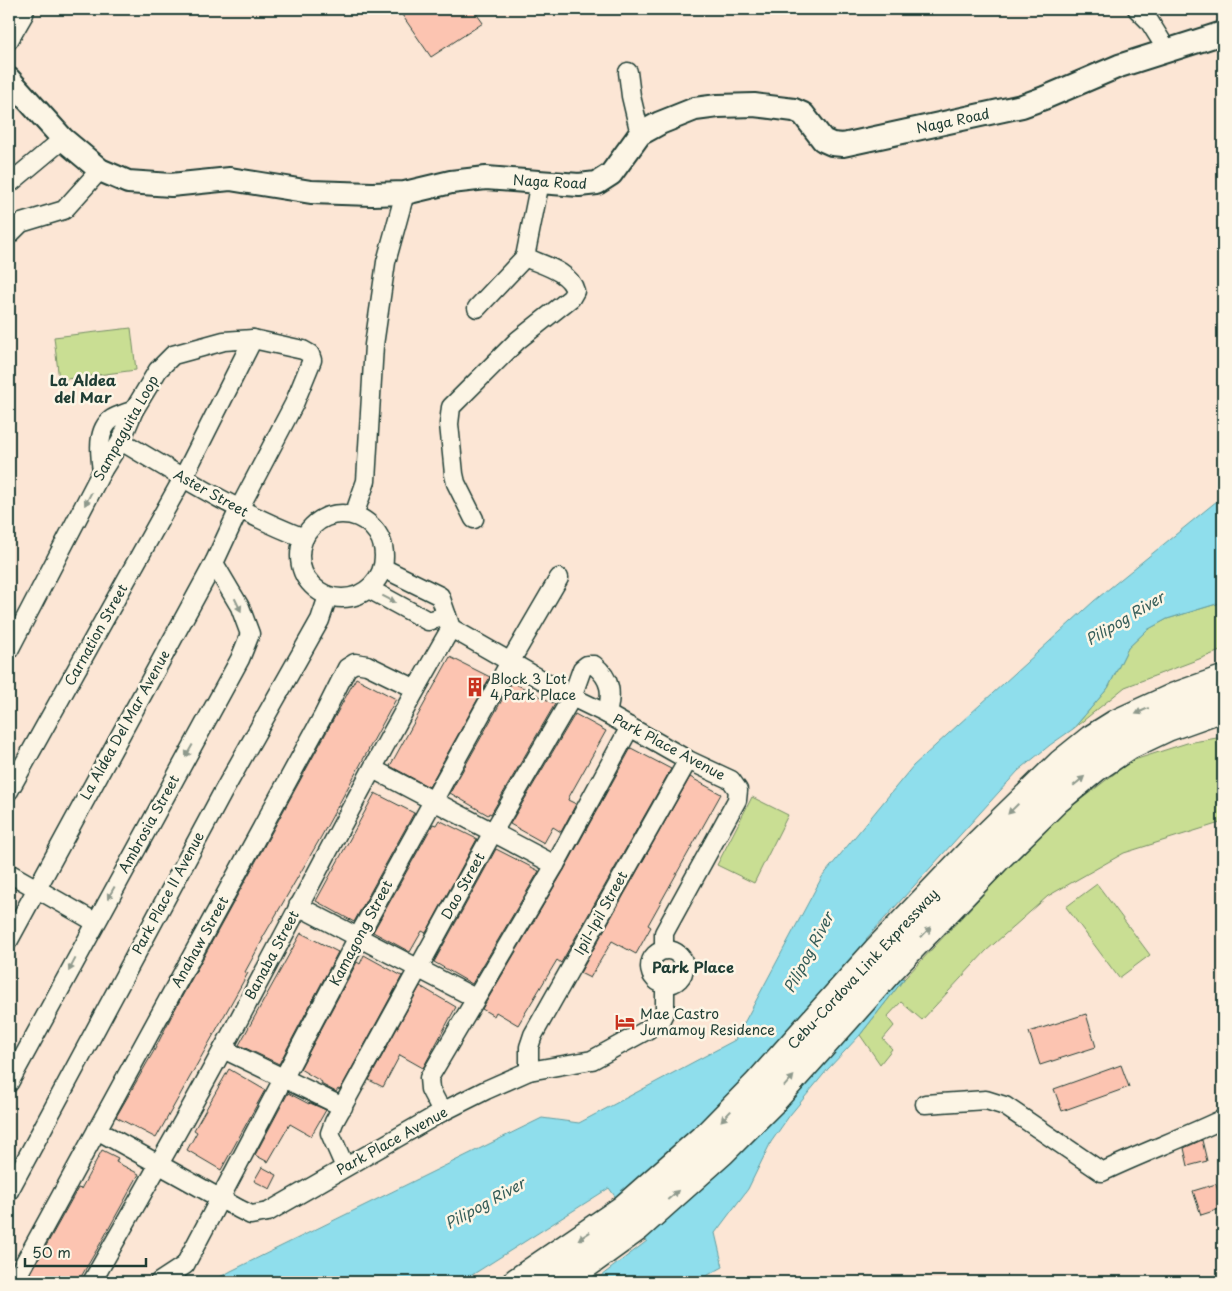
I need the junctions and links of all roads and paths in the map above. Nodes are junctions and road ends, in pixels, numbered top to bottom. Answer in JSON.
{"nodes":[{"id":1,"x":25,"y":9,"type":"edge"},
{"id":2,"x":1137,"y":9,"type":"edge"},
{"id":3,"x":1223,"y":33,"type":"edge"},
{"id":4,"x":9,"y":40,"type":"edge"},
{"id":5,"x":1167,"y":50,"type":"junction"},
{"id":6,"x":628,"y":72,"type":"dead end"},
{"id":7,"x":9,"y":79,"type":"edge"},
{"id":8,"x":640,"y":134,"type":"junction"},
{"id":9,"x":63,"y":139,"type":"junction"},
{"id":10,"x":100,"y":170,"type":"junction"},
{"id":11,"x":540,"y":182,"type":"junction"},
{"id":12,"x":9,"y":184,"type":"edge"},
{"id":13,"x":405,"y":193,"type":"junction"},
{"id":14,"x":9,"y":235,"type":"edge"},
{"id":15,"x":525,"y":257,"type":"junction"},
{"id":16,"x":477,"y":308,"type":"dead end"},
{"id":17,"x":253,"y":339,"type":"junction"},
{"id":18,"x":134,"y":410,"type":"junction"},
{"id":19,"x":121,"y":441,"type":"junction"},
{"id":20,"x":102,"y":471,"type":"junction"},
{"id":21,"x":183,"y":478,"type":"junction"},
{"id":22,"x":239,"y":509,"type":"junction"},
{"id":23,"x":354,"y":515,"type":"junction"},
{"id":24,"x":474,"y":519,"type":"dead end"},
{"id":25,"x":304,"y":538,"type":"junction"},
{"id":26,"x":214,"y":563,"type":"junction"},
{"id":27,"x":383,"y":568,"type":"junction"},
{"id":28,"x":559,"y":578,"type":"dead end"},
{"id":29,"x":369,"y":589,"type":"junction"},
{"id":30,"x":328,"y":596,"type":"junction"},
{"id":31,"x":449,"y":622,"type":"junction"},
{"id":32,"x":9,"y":650,"type":"edge"},
{"id":33,"x":510,"y":662,"type":"junction"},
{"id":34,"x":1223,"y":680,"type":"edge"},
{"id":35,"x":416,"y":689,"type":"junction"},
{"id":36,"x":572,"y":696,"type":"junction"},
{"id":37,"x":1215,"y":712,"type":"edge"},
{"id":38,"x":607,"y":714,"type":"junction"},
{"id":39,"x":630,"y":727,"type":"junction"},
{"id":40,"x":688,"y":760,"type":"junction"},
{"id":41,"x":373,"y":768,"type":"junction"},
{"id":42,"x":9,"y":791,"type":"edge"},
{"id":43,"x":434,"y":801,"type":"junction"},
{"id":44,"x":493,"y":832,"type":"junction"},
{"id":45,"x":555,"y":865,"type":"junction"},
{"id":46,"x":9,"y":873,"type":"edge"},
{"id":47,"x":37,"y":888,"type":"junction"},
{"id":48,"x":298,"y":906,"type":"junction"},
{"id":49,"x":95,"y":922,"type":"junction"},
{"id":50,"x":358,"y":937,"type":"junction"},
{"id":51,"x":9,"y":940,"type":"edge"},
{"id":52,"x":664,"y":950,"type":"junction"},
{"id":53,"x":885,"y":959,"type":"junction"},
{"id":54,"x":418,"y":968,"type":"junction"},
{"id":55,"x":665,"y":983,"type":"junction"},
{"id":56,"x":475,"y":998,"type":"junction"},
{"id":57,"x":223,"y":1049,"type":"junction"},
{"id":58,"x":529,"y":1071,"type":"junction"},
{"id":59,"x":284,"y":1079,"type":"junction"},
{"id":60,"x":9,"y":1083,"type":"edge"},
{"id":61,"x":925,"y":1104,"type":"dead end"},
{"id":62,"x":343,"y":1107,"type":"junction"},
{"id":63,"x":442,"y":1112,"type":"junction"},
{"id":64,"x":1223,"y":1119,"type":"edge"},
{"id":65,"x":97,"y":1130,"type":"junction"},
{"id":66,"x":158,"y":1164,"type":"junction"},
{"id":67,"x":345,"y":1167,"type":"junction"},
{"id":68,"x":9,"y":1191,"type":"edge"},
{"id":69,"x":221,"y":1200,"type":"junction"},
{"id":70,"x":630,"y":1218,"type":"junction"},
{"id":71,"x":14,"y":1282,"type":"edge"},
{"id":72,"x":92,"y":1282,"type":"edge"},
{"id":73,"x":159,"y":1282,"type":"edge"},
{"id":74,"x":517,"y":1282,"type":"edge"},
{"id":75,"x":561,"y":1282,"type":"edge"}],
"edges":[{"from":1,"to":4,"type":"street"},
{"from":2,"to":5,"type":"street"},
{"from":3,"to":5,"type":"street","name":"Naga Road"},
{"from":5,"to":8,"type":"street","name":"Naga Road"},
{"from":6,"to":8,"type":"street"},
{"from":7,"to":9,"type":"street","name":"Naga Road"},
{"from":8,"to":11,"type":"street","name":"Naga Road"},
{"from":9,"to":10,"type":"street","name":"Naga Road"},
{"from":9,"to":12,"type":"street"},
{"from":10,"to":13,"type":"street","name":"Naga Road"},
{"from":10,"to":14,"type":"street"},
{"from":11,"to":13,"type":"street","name":"Naga Road"},
{"from":11,"to":15,"type":"street"},
{"from":13,"to":23,"type":"street"},
{"from":15,"to":16,"type":"street"},
{"from":15,"to":24,"type":"street"},
{"from":17,"to":18,"type":"street","name":"Sampaguita Loop"},
{"from":17,"to":21,"type":"street","name":"Carnation Street"},
{"from":17,"to":22,"type":"street","name":"Sampaguita Loop"},
{"from":18,"to":19,"type":"street","name":"Sampaguita Loop"},
{"from":18,"to":20,"type":"street"},
{"from":19,"to":20,"type":"street","name":"Sampaguita Loop"},
{"from":19,"to":21,"type":"street","name":"Aster Street"},
{"from":20,"to":32,"type":"street","name":"Sampaguita Loop","one_way":true},
{"from":21,"to":22,"type":"street","name":"Aster Street"},
{"from":21,"to":42,"type":"street","name":"Carnation Street"},
{"from":22,"to":25,"type":"street","name":"Aster Street"},
{"from":22,"to":26,"type":"street","name":"La Aldea Del Mar Avenue"},
{"from":23,"to":25,"type":"street"},
{"from":23,"to":27,"type":"street"},
{"from":25,"to":30,"type":"street"},
{"from":26,"to":47,"type":"street","name":"La Aldea Del Mar Avenue"},
{"from":26,"to":49,"type":"street","name":"Ambrosia Street","one_way":true},
{"from":27,"to":29,"type":"street"},
{"from":27,"to":31,"type":"street"},
{"from":28,"to":33,"type":"street","name":"Kamagong Street"},
{"from":29,"to":30,"type":"street"},
{"from":29,"to":31,"type":"street","one_way":true},
{"from":30,"to":68,"type":"street","name":"Park Place II Avenue"},
{"from":31,"to":33,"type":"street","name":"Park Place Avenue"},
{"from":31,"to":35,"type":"street","name":"Banaba Street"},
{"from":33,"to":36,"type":"street","name":"Park Place Avenue"},
{"from":33,"to":43,"type":"street","name":"Kamagong Street"},
{"from":34,"to":53,"type":"highway","name":"Cebu-Cordova Link Expressway","one_way":true},
{"from":35,"to":41,"type":"street","name":"Banaba Street"},
{"from":35,"to":65,"type":"street","name":"Anahaw Street"},
{"from":36,"to":38,"type":"street","name":"Park Place Avenue"},
{"from":36,"to":38,"type":"street","name":"Dao Street"},
{"from":36,"to":44,"type":"street","name":"Dao Street"},
{"from":53,"to":37,"type":"highway","name":"Cebu-Cordova Link Expressway","one_way":true},
{"from":38,"to":39,"type":"street","name":"Park Place Avenue"},
{"from":39,"to":40,"type":"street","name":"Park Place Avenue"},
{"from":39,"to":45,"type":"street"},
{"from":40,"to":52,"type":"street","name":"Park Place Avenue"},
{"from":40,"to":58,"type":"street","name":"Ipil-Ipil Street"},
{"from":41,"to":43,"type":"street"},
{"from":41,"to":48,"type":"street","name":"Banaba Street"},
{"from":43,"to":44,"type":"street"},
{"from":43,"to":50,"type":"street","name":"Kamagong Street"},
{"from":44,"to":45,"type":"street"},
{"from":44,"to":54,"type":"street","name":"Dao Street"},
{"from":45,"to":56,"type":"street"},
{"from":46,"to":47,"type":"street"},
{"from":47,"to":49,"type":"street"},
{"from":47,"to":51,"type":"street","name":"La Aldea Del Mar Avenue"},
{"from":48,"to":50,"type":"street"},
{"from":48,"to":57,"type":"street","name":"Banaba Street"},
{"from":49,"to":60,"type":"street","name":"Ambrosia Street","one_way":true},
{"from":50,"to":54,"type":"street"},
{"from":50,"to":59,"type":"street","name":"Kamagong Street"},
{"from":52,"to":55,"type":"street"},
{"from":52,"to":55,"type":"street"},
{"from":53,"to":70,"type":"highway","name":"Cebu-Cordova Link Expressway"},
{"from":54,"to":56,"type":"street"},
{"from":54,"to":62,"type":"street","name":"Dao Street"},
{"from":55,"to":58,"type":"street","name":"Park Place Avenue"},
{"from":56,"to":63,"type":"street"},
{"from":57,"to":59,"type":"street"},
{"from":57,"to":66,"type":"street","name":"Banaba Street"},
{"from":58,"to":63,"type":"street","name":"Park Place Avenue"},
{"from":59,"to":62,"type":"street"},
{"from":59,"to":69,"type":"street","name":"Kamagong Street"},
{"from":61,"to":64,"type":"street"},
{"from":62,"to":67,"type":"street","name":"Dao Street"},
{"from":63,"to":67,"type":"street","name":"Park Place Avenue"},
{"from":65,"to":66,"type":"street","name":"Park Place Avenue"},
{"from":65,"to":71,"type":"street","name":"Anahaw Street"},
{"from":66,"to":69,"type":"street","name":"Park Place Avenue"},
{"from":66,"to":72,"type":"street","name":"Banaba Street"},
{"from":67,"to":69,"type":"street","name":"Park Place Avenue"},
{"from":69,"to":73,"type":"street","name":"Kamagong Street"},
{"from":70,"to":74,"type":"highway","name":"Cebu-Cordova Link Expressway","one_way":true},
{"from":70,"to":75,"type":"highway","name":"Cebu-Cordova Link Expressway"}]}
